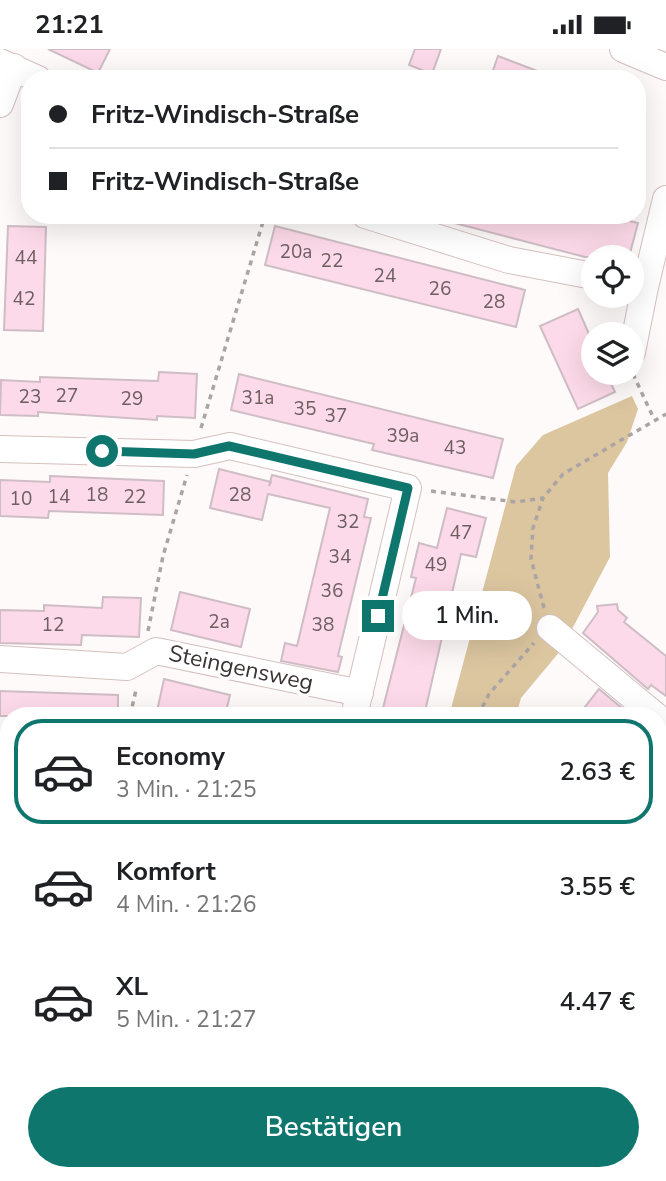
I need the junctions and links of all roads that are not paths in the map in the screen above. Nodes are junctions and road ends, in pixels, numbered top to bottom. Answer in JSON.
{"nodes":[{"id":1,"x":623,"y":49,"type":"edge"},
{"id":2,"x":7,"y":65,"type":"edge"},
{"id":3,"x":666,"y":67,"type":"edge"},
{"id":4,"x":0,"y":104,"type":"edge"},
{"id":5,"x":666,"y":199,"type":"edge"},
{"id":6,"x":394,"y":224,"type":"edge"},
{"id":7,"x":644,"y":269,"type":"edge"},
{"id":8,"x":581,"y":274,"type":"edge"},
{"id":9,"x":0,"y":449,"type":"edge"},
{"id":10,"x":550,"y":628,"type":"road end"},
{"id":11,"x":0,"y":659,"type":"edge"},
{"id":12,"x":357,"y":704,"type":"edge"},
{"id":13,"x":646,"y":707,"type":"edge"}],
"edges":[{"from":1,"to":3,"type":"street"},
{"from":2,"to":4,"type":"street"},
{"from":5,"to":7,"type":"street"},
{"from":6,"to":8,"type":"street"},
{"from":9,"to":12,"type":"street"},
{"from":10,"to":13,"type":"street"},
{"from":11,"to":12,"type":"street","name":"Steingensweg"}]}
